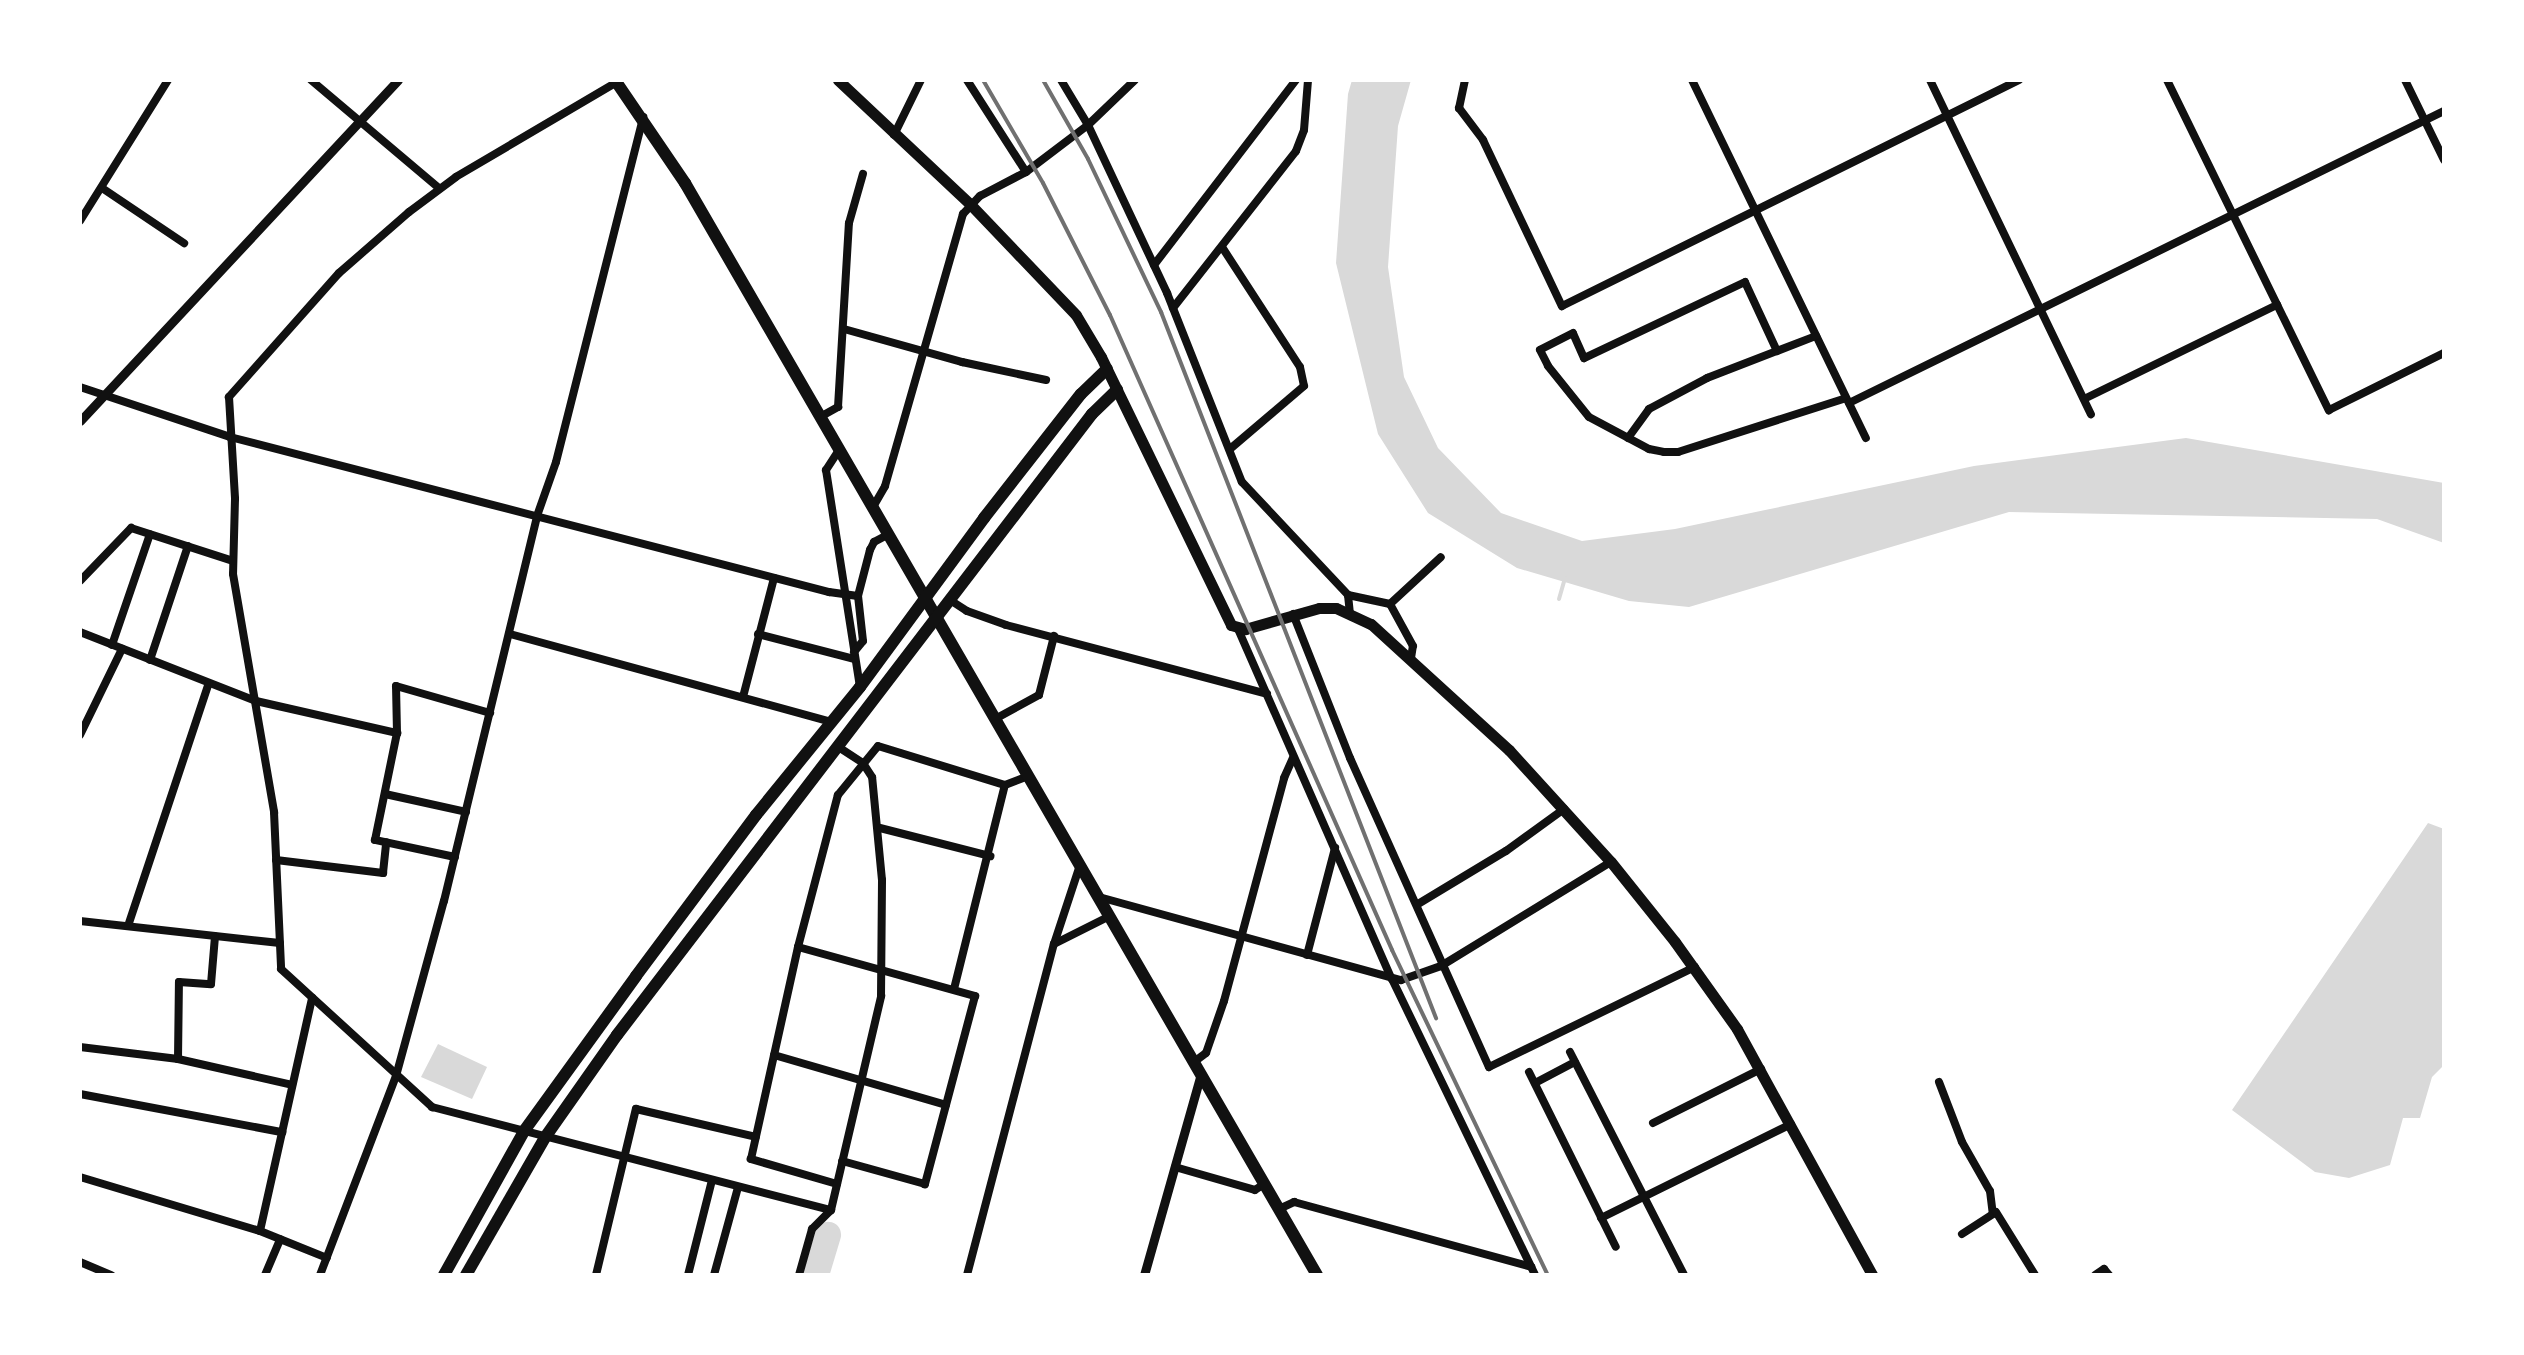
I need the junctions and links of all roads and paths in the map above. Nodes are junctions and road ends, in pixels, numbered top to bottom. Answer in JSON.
{"nodes":[{"id":1,"x":168,"y":80,"type":"edge"},
{"id":2,"x":311,"y":80,"type":"edge"},
{"id":3,"x":398,"y":80,"type":"edge"},
{"id":4,"x":838,"y":80,"type":"edge"},
{"id":5,"x":921,"y":80,"type":"edge"},
{"id":6,"x":967,"y":80,"type":"edge"},
{"id":7,"x":1061,"y":80,"type":"edge"},
{"id":8,"x":1135,"y":80,"type":"edge"},
{"id":9,"x":1296,"y":80,"type":"edge"},
{"id":10,"x":1308,"y":80,"type":"edge"},
{"id":11,"x":1465,"y":80,"type":"edge"},
{"id":12,"x":1692,"y":80,"type":"edge"},
{"id":13,"x":1930,"y":80,"type":"edge"},
{"id":14,"x":2019,"y":80,"type":"edge"},
{"id":15,"x":2167,"y":80,"type":"edge"},
{"id":16,"x":2405,"y":80,"type":"edge"},
{"id":17,"x":621,"y":82,"type":"edge"},
{"id":18,"x":2444,"y":111,"type":"edge"},
{"id":19,"x":1947,"y":115,"type":"junction"},
{"id":20,"x":643,"y":116,"type":"junction"},
{"id":21,"x":2425,"y":121,"type":"junction"},
{"id":22,"x":359,"y":122,"type":"junction"},
{"id":23,"x":1088,"y":125,"type":"junction"},
{"id":24,"x":894,"y":135,"type":"junction"},
{"id":25,"x":2444,"y":160,"type":"edge"},
{"id":26,"x":1026,"y":172,"type":"junction"},
{"id":27,"x":863,"y":174,"type":"dead end"},
{"id":28,"x":102,"y":188,"type":"junction"},
{"id":29,"x":439,"y":188,"type":"junction"},
{"id":30,"x":970,"y":204,"type":"junction"},
{"id":31,"x":1754,"y":208,"type":"junction"},
{"id":32,"x":2233,"y":215,"type":"junction"},
{"id":33,"x":80,"y":221,"type":"edge"},
{"id":34,"x":184,"y":243,"type":"dead end"},
{"id":35,"x":1222,"y":247,"type":"junction"},
{"id":36,"x":1154,"y":265,"type":"junction"},
{"id":37,"x":2277,"y":305,"type":"junction"},
{"id":38,"x":1173,"y":308,"type":"junction"},
{"id":39,"x":2040,"y":309,"type":"junction"},
{"id":40,"x":844,"y":329,"type":"junction"},
{"id":41,"x":1816,"y":336,"type":"junction"},
{"id":42,"x":923,"y":350,"type":"junction"},
{"id":43,"x":1777,"y":351,"type":"junction"},
{"id":44,"x":2444,"y":353,"type":"edge"},
{"id":45,"x":1107,"y":369,"type":"junction"},
{"id":46,"x":1046,"y":380,"type":"dead end"},
{"id":47,"x":80,"y":387,"type":"edge"},
{"id":48,"x":1117,"y":390,"type":"junction"},
{"id":49,"x":104,"y":396,"type":"junction"},
{"id":50,"x":2084,"y":399,"type":"junction"},
{"id":51,"x":1847,"y":400,"type":"junction"},
{"id":52,"x":2091,"y":414,"type":"dead end"},
{"id":53,"x":820,"y":417,"type":"junction"},
{"id":54,"x":80,"y":421,"type":"edge"},
{"id":55,"x":230,"y":437,"type":"junction"},
{"id":56,"x":1628,"y":438,"type":"junction"},
{"id":57,"x":1866,"y":438,"type":"dead end"},
{"id":58,"x":1230,"y":449,"type":"junction"},
{"id":59,"x":839,"y":450,"type":"junction"},
{"id":60,"x":873,"y":507,"type":"junction"},
{"id":61,"x":537,"y":516,"type":"junction"},
{"id":62,"x":150,"y":534,"type":"junction"},
{"id":63,"x":889,"y":534,"type":"junction"},
{"id":64,"x":188,"y":546,"type":"junction"},
{"id":65,"x":1441,"y":557,"type":"dead end"},
{"id":66,"x":233,"y":561,"type":"junction"},
{"id":67,"x":774,"y":578,"type":"junction"},
{"id":68,"x":80,"y":581,"type":"edge"},
{"id":69,"x":846,"y":594,"type":"junction"},
{"id":70,"x":1348,"y":595,"type":"junction"},
{"id":71,"x":858,"y":596,"type":"junction"},
{"id":72,"x":925,"y":596,"type":"junction"},
{"id":73,"x":950,"y":600,"type":"junction"},
{"id":74,"x":1390,"y":604,"type":"junction"},
{"id":75,"x":1350,"y":613,"type":"junction"},
{"id":76,"x":1293,"y":614,"type":"junction"},
{"id":77,"x":937,"y":618,"type":"junction"},
{"id":78,"x":1238,"y":629,"type":"junction"},
{"id":79,"x":80,"y":632,"type":"edge"},
{"id":80,"x":510,"y":634,"type":"junction"},
{"id":81,"x":758,"y":634,"type":"junction"},
{"id":82,"x":1054,"y":636,"type":"junction"},
{"id":83,"x":112,"y":645,"type":"junction"},
{"id":84,"x":122,"y":649,"type":"junction"},
{"id":85,"x":854,"y":656,"type":"junction"},
{"id":86,"x":1411,"y":658,"type":"junction"},
{"id":87,"x":150,"y":660,"type":"junction"},
{"id":88,"x":209,"y":683,"type":"junction"},
{"id":89,"x":860,"y":687,"type":"junction"},
{"id":90,"x":1267,"y":694,"type":"junction"},
{"id":91,"x":743,"y":697,"type":"junction"},
{"id":92,"x":256,"y":701,"type":"junction"},
{"id":93,"x":490,"y":713,"type":"junction"},
{"id":94,"x":995,"y":719,"type":"junction"},
{"id":95,"x":829,"y":721,"type":"junction"},
{"id":96,"x":397,"y":733,"type":"junction"},
{"id":97,"x":80,"y":735,"type":"edge"},
{"id":98,"x":838,"y":747,"type":"junction"},
{"id":99,"x":1293,"y":758,"type":"junction"},
{"id":100,"x":863,"y":763,"type":"junction"},
{"id":101,"x":1028,"y":776,"type":"junction"},
{"id":102,"x":1005,"y":785,"type":"junction"},
{"id":103,"x":385,"y":794,"type":"junction"},
{"id":104,"x":1564,"y":809,"type":"junction"},
{"id":105,"x":466,"y":812,"type":"junction"},
{"id":106,"x":880,"y":828,"type":"junction"},
{"id":107,"x":386,"y":842,"type":"junction"},
{"id":108,"x":1336,"y":845,"type":"junction"},
{"id":109,"x":990,"y":856,"type":"junction"},
{"id":110,"x":455,"y":857,"type":"junction"},
{"id":111,"x":276,"y":860,"type":"junction"},
{"id":112,"x":1611,"y":862,"type":"junction"},
{"id":113,"x":1080,"y":865,"type":"junction"},
{"id":114,"x":1099,"y":897,"type":"junction"},
{"id":115,"x":1418,"y":904,"type":"junction"},
{"id":116,"x":1110,"y":916,"type":"junction"},
{"id":117,"x":80,"y":921,"type":"edge"},
{"id":118,"x":128,"y":926,"type":"junction"},
{"id":119,"x":215,"y":936,"type":"junction"},
{"id":120,"x":1242,"y":936,"type":"junction"},
{"id":121,"x":280,"y":943,"type":"junction"},
{"id":122,"x":1054,"y":944,"type":"junction"},
{"id":123,"x":798,"y":947,"type":"junction"},
{"id":124,"x":1307,"y":955,"type":"junction"},
{"id":125,"x":1441,"y":966,"type":"junction"},
{"id":126,"x":1695,"y":967,"type":"junction"},
{"id":127,"x":881,"y":968,"type":"junction"},
{"id":128,"x":1392,"y":979,"type":"junction"},
{"id":129,"x":954,"y":989,"type":"junction"},
{"id":130,"x":312,"y":998,"type":"junction"},
{"id":131,"x":80,"y":1047,"type":"edge"},
{"id":132,"x":1570,"y":1052,"type":"dead end"},
{"id":133,"x":774,"y":1055,"type":"junction"},
{"id":134,"x":178,"y":1059,"type":"junction"},
{"id":135,"x":1575,"y":1062,"type":"junction"},
{"id":136,"x":1197,"y":1068,"type":"junction"},
{"id":137,"x":1762,"y":1069,"type":"junction"},
{"id":138,"x":1529,"y":1072,"type":"dead end"},
{"id":139,"x":396,"y":1076,"type":"junction"},
{"id":140,"x":861,"y":1079,"type":"junction"},
{"id":141,"x":1939,"y":1082,"type":"dead end"},
{"id":142,"x":1535,"y":1083,"type":"junction"},
{"id":143,"x":292,"y":1085,"type":"junction"},
{"id":144,"x":80,"y":1094,"type":"edge"},
{"id":145,"x":946,"y":1105,"type":"junction"},
{"id":146,"x":1653,"y":1123,"type":"dead end"},
{"id":147,"x":1792,"y":1124,"type":"junction"},
{"id":148,"x":524,"y":1131,"type":"junction"},
{"id":149,"x":282,"y":1132,"type":"junction"},
{"id":150,"x":546,"y":1136,"type":"junction"},
{"id":151,"x":756,"y":1137,"type":"junction"},
{"id":152,"x":627,"y":1158,"type":"junction"},
{"id":153,"x":842,"y":1161,"type":"junction"},
{"id":154,"x":1175,"y":1167,"type":"junction"},
{"id":155,"x":80,"y":1177,"type":"edge"},
{"id":156,"x":712,"y":1180,"type":"junction"},
{"id":157,"x":837,"y":1184,"type":"junction"},
{"id":158,"x":1264,"y":1184,"type":"junction"},
{"id":159,"x":738,"y":1187,"type":"junction"},
{"id":160,"x":1644,"y":1197,"type":"junction"},
{"id":161,"x":1279,"y":1209,"type":"junction"},
{"id":162,"x":831,"y":1210,"type":"junction"},
{"id":163,"x":1993,"y":1214,"type":"junction"},
{"id":164,"x":1601,"y":1218,"type":"junction"},
{"id":165,"x":260,"y":1231,"type":"junction"},
{"id":166,"x":1962,"y":1234,"type":"dead end"},
{"id":167,"x":280,"y":1239,"type":"junction"},
{"id":168,"x":1616,"y":1247,"type":"dead end"},
{"id":169,"x":327,"y":1258,"type":"junction"},
{"id":170,"x":80,"y":1262,"type":"edge"},
{"id":171,"x":1533,"y":1271,"type":"edge"},
{"id":172,"x":111,"y":1275,"type":"edge"},
{"id":173,"x":265,"y":1275,"type":"edge"},
{"id":174,"x":320,"y":1275,"type":"edge"},
{"id":175,"x":444,"y":1275,"type":"edge"},
{"id":176,"x":466,"y":1275,"type":"edge"},
{"id":177,"x":596,"y":1275,"type":"edge"},
{"id":178,"x":688,"y":1275,"type":"edge"},
{"id":179,"x":714,"y":1275,"type":"edge"},
{"id":180,"x":799,"y":1275,"type":"edge"},
{"id":181,"x":967,"y":1275,"type":"edge"},
{"id":182,"x":1144,"y":1275,"type":"edge"},
{"id":183,"x":1317,"y":1275,"type":"edge"},
{"id":184,"x":1684,"y":1275,"type":"edge"},
{"id":185,"x":1872,"y":1275,"type":"edge"},
{"id":186,"x":2035,"y":1275,"type":"edge"},
{"id":187,"x":2095,"y":1275,"type":"edge"},
{"id":188,"x":2109,"y":1275,"type":"edge"}],
"edges":[{"from":1,"to":28,"type":"street"},
{"from":2,"to":22,"type":"street"},
{"from":3,"to":22,"type":"street"},
{"from":4,"to":24,"type":"main road"},
{"from":5,"to":24,"type":"street"},
{"from":6,"to":26,"type":"street"},
{"from":7,"to":23,"type":"street"},
{"from":8,"to":23,"type":"street"},
{"from":9,"to":36,"type":"street"},
{"from":10,"to":35,"type":"street"},
{"from":11,"to":31,"type":"street"},
{"from":12,"to":31,"type":"street"},
{"from":13,"to":19,"type":"street"},
{"from":14,"to":19,"type":"street"},
{"from":15,"to":32,"type":"street"},
{"from":16,"to":21,"type":"street"},
{"from":17,"to":20,"type":"main road"},
{"from":17,"to":29,"type":"street"},
{"from":18,"to":21,"type":"street"},
{"from":19,"to":31,"type":"street"},
{"from":19,"to":39,"type":"street"},
{"from":20,"to":53,"type":"main road"},
{"from":20,"to":61,"type":"street"},
{"from":21,"to":25,"type":"street"},
{"from":21,"to":32,"type":"street"},
{"from":22,"to":29,"type":"street"},
{"from":22,"to":49,"type":"street"},
{"from":23,"to":26,"type":"street"},
{"from":23,"to":36,"type":"street"},
{"from":24,"to":30,"type":"main road"},
{"from":26,"to":30,"type":"street"},
{"from":27,"to":40,"type":"street"},
{"from":28,"to":33,"type":"street"},
{"from":28,"to":34,"type":"street"},
{"from":29,"to":55,"type":"street"},
{"from":30,"to":42,"type":"street"},
{"from":30,"to":45,"type":"main road"},
{"from":31,"to":41,"type":"street"},
{"from":32,"to":37,"type":"street"},
{"from":32,"to":39,"type":"street"},
{"from":35,"to":38,"type":"street"},
{"from":35,"to":58,"type":"street"},
{"from":36,"to":38,"type":"street"},
{"from":37,"to":44,"type":"street"},
{"from":37,"to":50,"type":"street"},
{"from":38,"to":58,"type":"street"},
{"from":39,"to":50,"type":"street"},
{"from":39,"to":51,"type":"street"},
{"from":40,"to":42,"type":"street"},
{"from":40,"to":53,"type":"street"},
{"from":41,"to":43,"type":"street"},
{"from":41,"to":51,"type":"street"},
{"from":42,"to":46,"type":"street"},
{"from":42,"to":60,"type":"street"},
{"from":43,"to":56,"type":"street"},
{"from":43,"to":56,"type":"street"},
{"from":45,"to":48,"type":"main road"},
{"from":45,"to":72,"type":"main road"},
{"from":47,"to":49,"type":"street"},
{"from":48,"to":73,"type":"main road"},
{"from":48,"to":78,"type":"main road"},
{"from":49,"to":54,"type":"street"},
{"from":49,"to":55,"type":"street"},
{"from":50,"to":52,"type":"street"},
{"from":51,"to":56,"type":"street"},
{"from":51,"to":57,"type":"street"},
{"from":53,"to":59,"type":"main road"},
{"from":55,"to":61,"type":"street"},
{"from":55,"to":66,"type":"street"},
{"from":58,"to":70,"type":"street"},
{"from":59,"to":60,"type":"main road"},
{"from":59,"to":69,"type":"street"},
{"from":60,"to":63,"type":"main road"},
{"from":61,"to":67,"type":"street"},
{"from":61,"to":80,"type":"street"},
{"from":62,"to":64,"type":"street"},
{"from":62,"to":68,"type":"street"},
{"from":62,"to":83,"type":"street"},
{"from":63,"to":71,"type":"street"},
{"from":63,"to":72,"type":"main road"},
{"from":64,"to":66,"type":"street"},
{"from":64,"to":87,"type":"street"},
{"from":65,"to":74,"type":"street"},
{"from":66,"to":92,"type":"street"},
{"from":67,"to":69,"type":"street"},
{"from":67,"to":81,"type":"street"},
{"from":69,"to":71,"type":"street"},
{"from":69,"to":85,"type":"street"},
{"from":70,"to":74,"type":"street"},
{"from":70,"to":75,"type":"street"},
{"from":71,"to":85,"type":"street"},
{"from":72,"to":77,"type":"main road"},
{"from":72,"to":89,"type":"main road"},
{"from":73,"to":77,"type":"main road"},
{"from":73,"to":82,"type":"street"},
{"from":74,"to":86,"type":"street"},
{"from":75,"to":76,"type":"main road"},
{"from":75,"to":86,"type":"main road"},
{"from":76,"to":78,"type":"main road"},
{"from":76,"to":115,"type":"street"},
{"from":77,"to":94,"type":"main road"},
{"from":77,"to":98,"type":"main road"},
{"from":78,"to":90,"type":"street"},
{"from":79,"to":83,"type":"street"},
{"from":80,"to":91,"type":"street"},
{"from":80,"to":93,"type":"street"},
{"from":81,"to":85,"type":"street"},
{"from":81,"to":91,"type":"street"},
{"from":82,"to":90,"type":"street"},
{"from":82,"to":94,"type":"street"},
{"from":83,"to":84,"type":"street"},
{"from":84,"to":87,"type":"street"},
{"from":84,"to":97,"type":"street"},
{"from":85,"to":89,"type":"street"},
{"from":86,"to":104,"type":"main road"},
{"from":87,"to":88,"type":"street"},
{"from":88,"to":92,"type":"street"},
{"from":88,"to":118,"type":"street"},
{"from":89,"to":95,"type":"main road"},
{"from":90,"to":99,"type":"street"},
{"from":91,"to":95,"type":"street"},
{"from":92,"to":96,"type":"street"},
{"from":92,"to":111,"type":"street"},
{"from":93,"to":96,"type":"street"},
{"from":93,"to":105,"type":"street"},
{"from":94,"to":101,"type":"main road"},
{"from":95,"to":148,"type":"main road"},
{"from":96,"to":103,"type":"street"},
{"from":98,"to":100,"type":"street"},
{"from":98,"to":150,"type":"main road"},
{"from":99,"to":108,"type":"street"},
{"from":99,"to":120,"type":"street"},
{"from":100,"to":102,"type":"street"},
{"from":100,"to":106,"type":"street"},
{"from":100,"to":123,"type":"street"},
{"from":101,"to":102,"type":"street"},
{"from":101,"to":113,"type":"main road"},
{"from":102,"to":109,"type":"street"},
{"from":103,"to":105,"type":"street"},
{"from":103,"to":107,"type":"street"},
{"from":104,"to":112,"type":"main road"},
{"from":104,"to":115,"type":"street"},
{"from":105,"to":110,"type":"street"},
{"from":106,"to":109,"type":"street"},
{"from":106,"to":127,"type":"street"},
{"from":107,"to":110,"type":"street"},
{"from":107,"to":111,"type":"street"},
{"from":108,"to":124,"type":"street"},
{"from":108,"to":128,"type":"street"},
{"from":109,"to":129,"type":"street"},
{"from":110,"to":139,"type":"street"},
{"from":111,"to":121,"type":"street"},
{"from":112,"to":125,"type":"street"},
{"from":112,"to":126,"type":"main road"},
{"from":113,"to":114,"type":"main road"},
{"from":113,"to":122,"type":"street"},
{"from":114,"to":116,"type":"main road"},
{"from":114,"to":120,"type":"street"},
{"from":115,"to":125,"type":"street"},
{"from":116,"to":122,"type":"street"},
{"from":116,"to":136,"type":"main road"},
{"from":117,"to":118,"type":"street"},
{"from":118,"to":119,"type":"street"},
{"from":119,"to":121,"type":"street"},
{"from":119,"to":134,"type":"street"},
{"from":120,"to":124,"type":"street"},
{"from":120,"to":136,"type":"street"},
{"from":121,"to":130,"type":"street"},
{"from":122,"to":181,"type":"street"},
{"from":123,"to":127,"type":"street"},
{"from":123,"to":133,"type":"street"},
{"from":124,"to":128,"type":"street"},
{"from":125,"to":126,"type":"street"},
{"from":125,"to":128,"type":"street"},
{"from":126,"to":137,"type":"main road"},
{"from":127,"to":129,"type":"street"},
{"from":127,"to":140,"type":"street"},
{"from":128,"to":171,"type":"street"},
{"from":129,"to":145,"type":"street"},
{"from":130,"to":139,"type":"street"},
{"from":130,"to":143,"type":"street"},
{"from":131,"to":134,"type":"street"},
{"from":132,"to":135,"type":"street"},
{"from":133,"to":140,"type":"street"},
{"from":133,"to":151,"type":"street"},
{"from":134,"to":143,"type":"street"},
{"from":135,"to":142,"type":"street"},
{"from":135,"to":160,"type":"street"},
{"from":136,"to":154,"type":"street"},
{"from":136,"to":158,"type":"main road"},
{"from":137,"to":146,"type":"street"},
{"from":137,"to":147,"type":"main road"},
{"from":138,"to":142,"type":"street"},
{"from":139,"to":148,"type":"street"},
{"from":139,"to":169,"type":"street"},
{"from":140,"to":145,"type":"street"},
{"from":140,"to":153,"type":"street"},
{"from":141,"to":163,"type":"street"},
{"from":142,"to":164,"type":"street"},
{"from":143,"to":149,"type":"street"},
{"from":144,"to":149,"type":"street"},
{"from":145,"to":153,"type":"street"},
{"from":147,"to":160,"type":"street"},
{"from":147,"to":185,"type":"main road"},
{"from":148,"to":150,"type":"street"},
{"from":148,"to":175,"type":"main road"},
{"from":149,"to":165,"type":"street"},
{"from":150,"to":152,"type":"street"},
{"from":150,"to":176,"type":"main road"},
{"from":151,"to":152,"type":"street"},
{"from":151,"to":157,"type":"street"},
{"from":152,"to":156,"type":"street"},
{"from":152,"to":177,"type":"street"},
{"from":153,"to":157,"type":"street"},
{"from":154,"to":158,"type":"street"},
{"from":154,"to":182,"type":"street"},
{"from":155,"to":165,"type":"street"},
{"from":156,"to":159,"type":"street"},
{"from":156,"to":178,"type":"street"},
{"from":157,"to":162,"type":"street"},
{"from":158,"to":161,"type":"main road"},
{"from":159,"to":162,"type":"street"},
{"from":159,"to":179,"type":"street"},
{"from":160,"to":164,"type":"street"},
{"from":160,"to":184,"type":"street"},
{"from":161,"to":171,"type":"street"},
{"from":161,"to":183,"type":"main road"},
{"from":162,"to":180,"type":"street"},
{"from":163,"to":166,"type":"street"},
{"from":163,"to":186,"type":"street"},
{"from":164,"to":168,"type":"street"},
{"from":165,"to":167,"type":"street"},
{"from":167,"to":169,"type":"street"},
{"from":167,"to":173,"type":"street"},
{"from":169,"to":174,"type":"street"},
{"from":170,"to":172,"type":"street"},
{"from":187,"to":188,"type":"street"}]}
